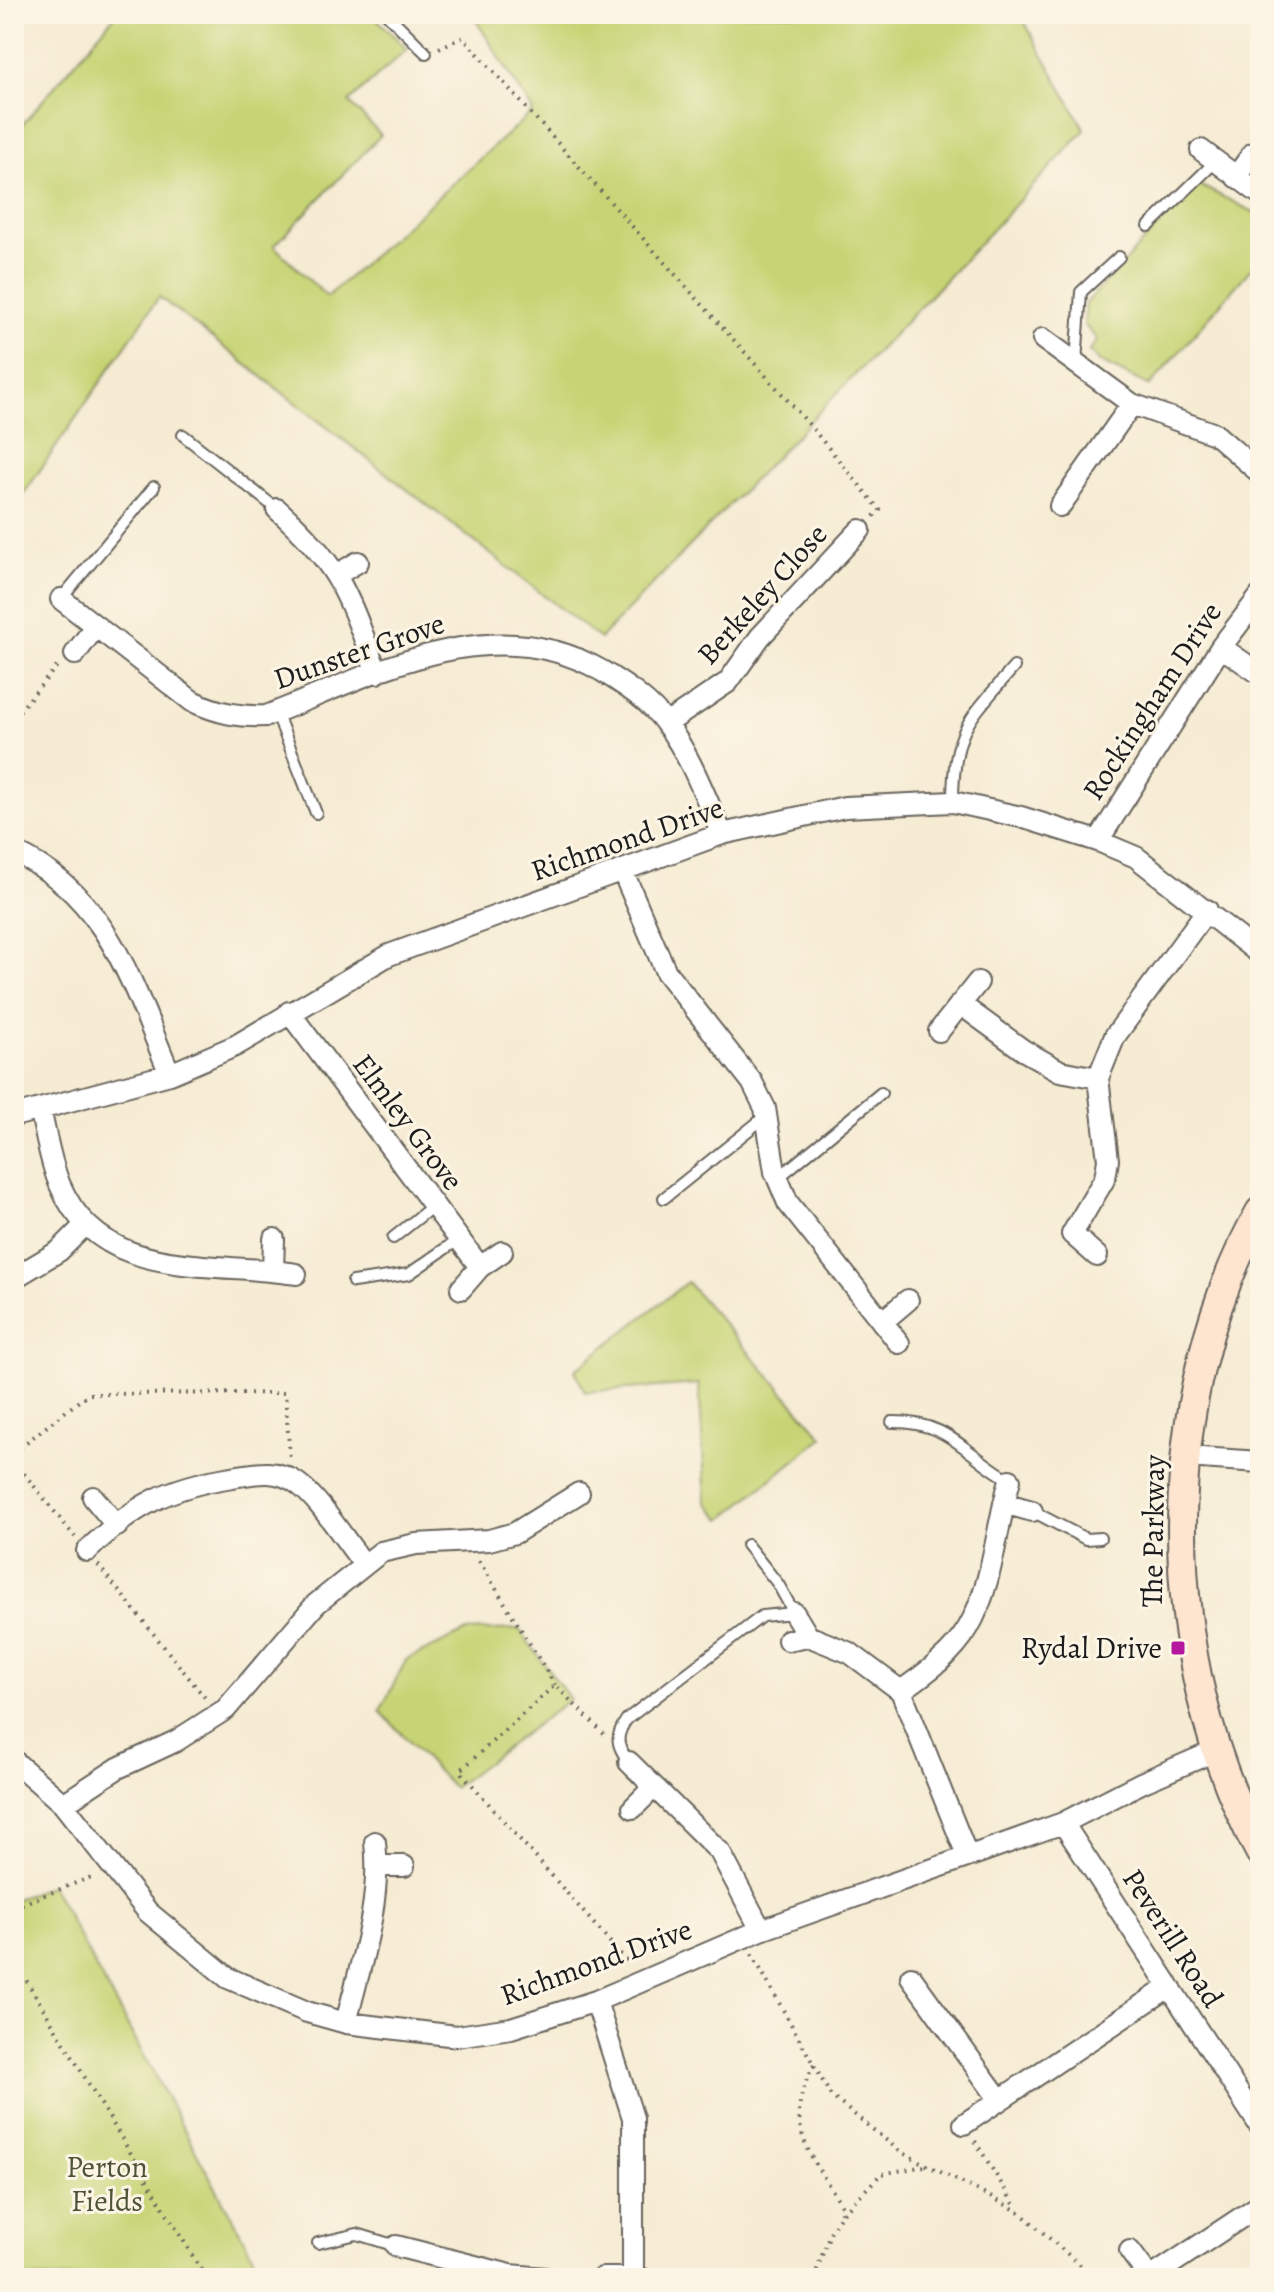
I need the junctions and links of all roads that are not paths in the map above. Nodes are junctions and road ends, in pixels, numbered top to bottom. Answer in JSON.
{"nodes":[{"id":1,"x":387,"y":14,"type":"edge"},
{"id":2,"x":426,"y":53,"type":"road end"},
{"id":3,"x":1253,"y":153,"type":"dead end"},
{"id":4,"x":1209,"y":155,"type":"joint"},
{"id":5,"x":1236,"y":177,"type":"junction"},
{"id":6,"x":1260,"y":194,"type":"edge"},
{"id":7,"x":1149,"y":226,"type":"dead end"},
{"id":8,"x":1119,"y":257,"type":"dead end"},
{"id":9,"x":1043,"y":339,"type":"dead end"},
{"id":10,"x":1076,"y":365,"type":"junction"},
{"id":11,"x":1132,"y":404,"type":"junction"},
{"id":12,"x":183,"y":435,"type":"dead end"},
{"id":13,"x":1260,"y":473,"type":"edge"},
{"id":14,"x":154,"y":487,"type":"dead end"},
{"id":15,"x":1060,"y":506,"type":"dead end"},
{"id":16,"x":277,"y":509,"type":"joint"},
{"id":17,"x":860,"y":530,"type":"road end"},
{"id":18,"x":358,"y":562,"type":"dead end"},
{"id":19,"x":338,"y":574,"type":"junction"},
{"id":20,"x":1260,"y":596,"type":"edge"},
{"id":21,"x":61,"y":599,"type":"joint"},
{"id":22,"x":95,"y":627,"type":"junction"},
{"id":23,"x":1221,"y":647,"type":"junction"},
{"id":24,"x":75,"y":654,"type":"road end"},
{"id":25,"x":1014,"y":667,"type":"dead end"},
{"id":26,"x":377,"y":673,"type":"junction"},
{"id":27,"x":1260,"y":674,"type":"edge"},
{"id":28,"x":276,"y":712,"type":"junction"},
{"id":29,"x":666,"y":724,"type":"junction"},
{"id":30,"x":953,"y":802,"type":"junction"},
{"id":31,"x":316,"y":813,"type":"dead end"},
{"id":32,"x":722,"y":834,"type":"junction"},
{"id":33,"x":1098,"y":841,"type":"junction"},
{"id":34,"x":14,"y":852,"type":"edge"},
{"id":35,"x":623,"y":872,"type":"junction"},
{"id":36,"x":1207,"y":910,"type":"junction"},
{"id":37,"x":1260,"y":954,"type":"edge"},
{"id":38,"x":978,"y":982,"type":"dead end"},
{"id":39,"x":960,"y":1004,"type":"junction"},
{"id":40,"x":289,"y":1012,"type":"junction"},
{"id":41,"x":939,"y":1031,"type":"dead end"},
{"id":42,"x":170,"y":1074,"type":"junction"},
{"id":43,"x":1098,"y":1078,"type":"junction"},
{"id":44,"x":881,"y":1093,"type":"dead end"},
{"id":45,"x":40,"y":1109,"type":"junction"},
{"id":46,"x":14,"y":1116,"type":"edge"},
{"id":47,"x":766,"y":1116,"type":"junction"},
{"id":48,"x":778,"y":1178,"type":"junction"},
{"id":49,"x":664,"y":1198,"type":"dead end"},
{"id":50,"x":433,"y":1206,"type":"junction"},
{"id":51,"x":1260,"y":1212,"type":"edge"},
{"id":52,"x":85,"y":1225,"type":"junction"},
{"id":53,"x":393,"y":1238,"type":"dead end"},
{"id":54,"x":274,"y":1239,"type":"dead end"},
{"id":55,"x":459,"y":1239,"type":"junction"},
{"id":56,"x":502,"y":1252,"type":"dead end"},
{"id":57,"x":1097,"y":1256,"type":"dead end"},
{"id":58,"x":480,"y":1267,"type":"junction"},
{"id":59,"x":273,"y":1270,"type":"junction"},
{"id":60,"x":296,"y":1274,"type":"dead end"},
{"id":61,"x":14,"y":1278,"type":"edge"},
{"id":62,"x":353,"y":1282,"type":"dead end"},
{"id":63,"x":461,"y":1289,"type":"dead end"},
{"id":64,"x":908,"y":1300,"type":"dead end"},
{"id":65,"x":882,"y":1322,"type":"junction"},
{"id":66,"x":899,"y":1343,"type":"dead end"},
{"id":67,"x":892,"y":1422,"type":"dead end"},
{"id":68,"x":1186,"y":1457,"type":"junction"},
{"id":69,"x":1260,"y":1462,"type":"edge"},
{"id":70,"x":1010,"y":1480,"type":"joint"},
{"id":71,"x":579,"y":1493,"type":"dead end"},
{"id":72,"x":93,"y":1497,"type":"dead end"},
{"id":73,"x":1004,"y":1503,"type":"junction"},
{"id":74,"x":1032,"y":1511,"type":"joint"},
{"id":75,"x":117,"y":1526,"type":"junction"},
{"id":76,"x":1100,"y":1538,"type":"dead end"},
{"id":77,"x":747,"y":1545,"type":"dead end"},
{"id":78,"x":87,"y":1551,"type":"road end"},
{"id":79,"x":364,"y":1564,"type":"junction"},
{"id":80,"x":794,"y":1613,"type":"junction"},
{"id":81,"x":901,"y":1691,"type":"junction"},
{"id":82,"x":1215,"y":1751,"type":"junction"},
{"id":83,"x":624,"y":1755,"type":"joint"},
{"id":84,"x":14,"y":1761,"type":"edge"},
{"id":85,"x":654,"y":1787,"type":"junction"},
{"id":86,"x":63,"y":1804,"type":"junction"},
{"id":87,"x":633,"y":1808,"type":"dead end"},
{"id":88,"x":1063,"y":1823,"type":"junction"},
{"id":89,"x":375,"y":1842,"type":"dead end"},
{"id":90,"x":1260,"y":1852,"type":"edge"},
{"id":91,"x":967,"y":1855,"type":"junction"},
{"id":92,"x":378,"y":1866,"type":"junction"},
{"id":93,"x":404,"y":1866,"type":"dead end"},
{"id":94,"x":752,"y":1934,"type":"junction"},
{"id":95,"x":911,"y":1977,"type":"dead end"},
{"id":96,"x":1169,"y":1987,"type":"junction"},
{"id":97,"x":596,"y":2001,"type":"junction"},
{"id":98,"x":346,"y":2023,"type":"junction"},
{"id":99,"x":999,"y":2099,"type":"junction"},
{"id":100,"x":964,"y":2124,"type":"road end"},
{"id":101,"x":1260,"y":2126,"type":"edge"},
{"id":102,"x":1260,"y":2205,"type":"edge"},
{"id":103,"x":318,"y":2243,"type":"dead end"},
{"id":104,"x":396,"y":2246,"type":"joint"},
{"id":105,"x":1130,"y":2251,"type":"dead end"},
{"id":106,"x":637,"y":2277,"type":"edge"},
{"id":107,"x":546,"y":2278,"type":"edge"},
{"id":108,"x":602,"y":2278,"type":"edge"},
{"id":109,"x":1150,"y":2278,"type":"edge"}],
"edges":[{"from":1,"to":2,"type":"lane"},
{"from":3,"to":5,"type":"street"},
{"from":4,"to":5,"type":"street"},
{"from":4,"to":7,"type":"lane"},
{"from":5,"to":6,"type":"street"},
{"from":8,"to":10,"type":"lane"},
{"from":9,"to":10,"type":"street"},
{"from":10,"to":11,"type":"street"},
{"from":11,"to":13,"type":"street"},
{"from":11,"to":15,"type":"street"},
{"from":12,"to":16,"type":"lane"},
{"from":14,"to":21,"type":"lane"},
{"from":16,"to":19,"type":"street"},
{"from":17,"to":29,"type":"street","name":"Berkeley Close"},
{"from":18,"to":19,"type":"street"},
{"from":19,"to":26,"type":"street"},
{"from":20,"to":23,"type":"street","name":"Rockingham Drive"},
{"from":21,"to":22,"type":"street","name":"Dunster Grove"},
{"from":22,"to":24,"type":"street"},
{"from":22,"to":28,"type":"street","name":"Dunster Grove"},
{"from":23,"to":27,"type":"street"},
{"from":23,"to":33,"type":"street","name":"Rockingham Drive"},
{"from":25,"to":30,"type":"lane"},
{"from":26,"to":28,"type":"street","name":"Dunster Grove"},
{"from":26,"to":29,"type":"street","name":"Dunster Grove"},
{"from":28,"to":31,"type":"lane"},
{"from":29,"to":32,"type":"street","name":"Dunster Grove"},
{"from":30,"to":32,"type":"street","name":"Richmond Drive"},
{"from":30,"to":33,"type":"street","name":"Richmond Drive"},
{"from":32,"to":35,"type":"street","name":"Richmond Drive"},
{"from":33,"to":36,"type":"street","name":"Richmond Drive"},
{"from":34,"to":42,"type":"street"},
{"from":35,"to":40,"type":"street","name":"Richmond Drive"},
{"from":35,"to":47,"type":"street"},
{"from":36,"to":37,"type":"street","name":"Richmond Drive"},
{"from":36,"to":43,"type":"street"},
{"from":38,"to":39,"type":"street"},
{"from":39,"to":41,"type":"street"},
{"from":39,"to":43,"type":"street"},
{"from":40,"to":42,"type":"street","name":"Richmond Drive"},
{"from":40,"to":50,"type":"street","name":"Elmley Grove"},
{"from":42,"to":45,"type":"street","name":"Richmond Drive"},
{"from":43,"to":57,"type":"street"},
{"from":44,"to":48,"type":"lane"},
{"from":45,"to":46,"type":"street","name":"Richmond Drive"},
{"from":45,"to":52,"type":"street"},
{"from":47,"to":48,"type":"street"},
{"from":47,"to":49,"type":"lane"},
{"from":48,"to":65,"type":"street"},
{"from":50,"to":53,"type":"lane"},
{"from":50,"to":55,"type":"street","name":"Elmley Grove"},
{"from":51,"to":68,"type":"street","name":"The Parkway"},
{"from":52,"to":59,"type":"street"},
{"from":52,"to":61,"type":"street"},
{"from":54,"to":59,"type":"street"},
{"from":55,"to":58,"type":"street","name":"Elmley Grove"},
{"from":55,"to":62,"type":"lane"},
{"from":56,"to":58,"type":"street"},
{"from":58,"to":63,"type":"street"},
{"from":59,"to":60,"type":"street"},
{"from":64,"to":65,"type":"street"},
{"from":65,"to":66,"type":"street"},
{"from":67,"to":70,"type":"lane"},
{"from":68,"to":69,"type":"street"},
{"from":68,"to":82,"type":"street","name":"The Parkway"},
{"from":70,"to":73,"type":"street"},
{"from":71,"to":79,"type":"street"},
{"from":72,"to":75,"type":"street"},
{"from":73,"to":74,"type":"street"},
{"from":73,"to":81,"type":"street"},
{"from":74,"to":76,"type":"lane"},
{"from":75,"to":78,"type":"street"},
{"from":75,"to":79,"type":"street"},
{"from":77,"to":80,"type":"lane"},
{"from":79,"to":86,"type":"street"},
{"from":80,"to":81,"type":"street"},
{"from":80,"to":83,"type":"lane"},
{"from":81,"to":91,"type":"street"},
{"from":82,"to":88,"type":"street","name":"Richmond Drive"},
{"from":82,"to":90,"type":"street","name":"The Parkway"},
{"from":83,"to":85,"type":"street"},
{"from":84,"to":86,"type":"street","name":"Richmond Drive"},
{"from":85,"to":87,"type":"street"},
{"from":85,"to":94,"type":"street"},
{"from":86,"to":98,"type":"street","name":"Richmond Drive"},
{"from":88,"to":91,"type":"street","name":"Richmond Drive"},
{"from":88,"to":96,"type":"street","name":"Peverill Road"},
{"from":89,"to":92,"type":"street"},
{"from":91,"to":94,"type":"street","name":"Richmond Drive"},
{"from":92,"to":93,"type":"street"},
{"from":92,"to":98,"type":"street"},
{"from":94,"to":97,"type":"street","name":"Richmond Drive"},
{"from":95,"to":99,"type":"street"},
{"from":96,"to":99,"type":"street"},
{"from":96,"to":101,"type":"street","name":"Peverill Road"},
{"from":97,"to":98,"type":"street","name":"Richmond Drive"},
{"from":97,"to":106,"type":"street"},
{"from":99,"to":100,"type":"street"},
{"from":102,"to":109,"type":"street"},
{"from":103,"to":104,"type":"lane"},
{"from":104,"to":107,"type":"street"},
{"from":105,"to":109,"type":"street"},
{"from":106,"to":108,"type":"street"}]}
